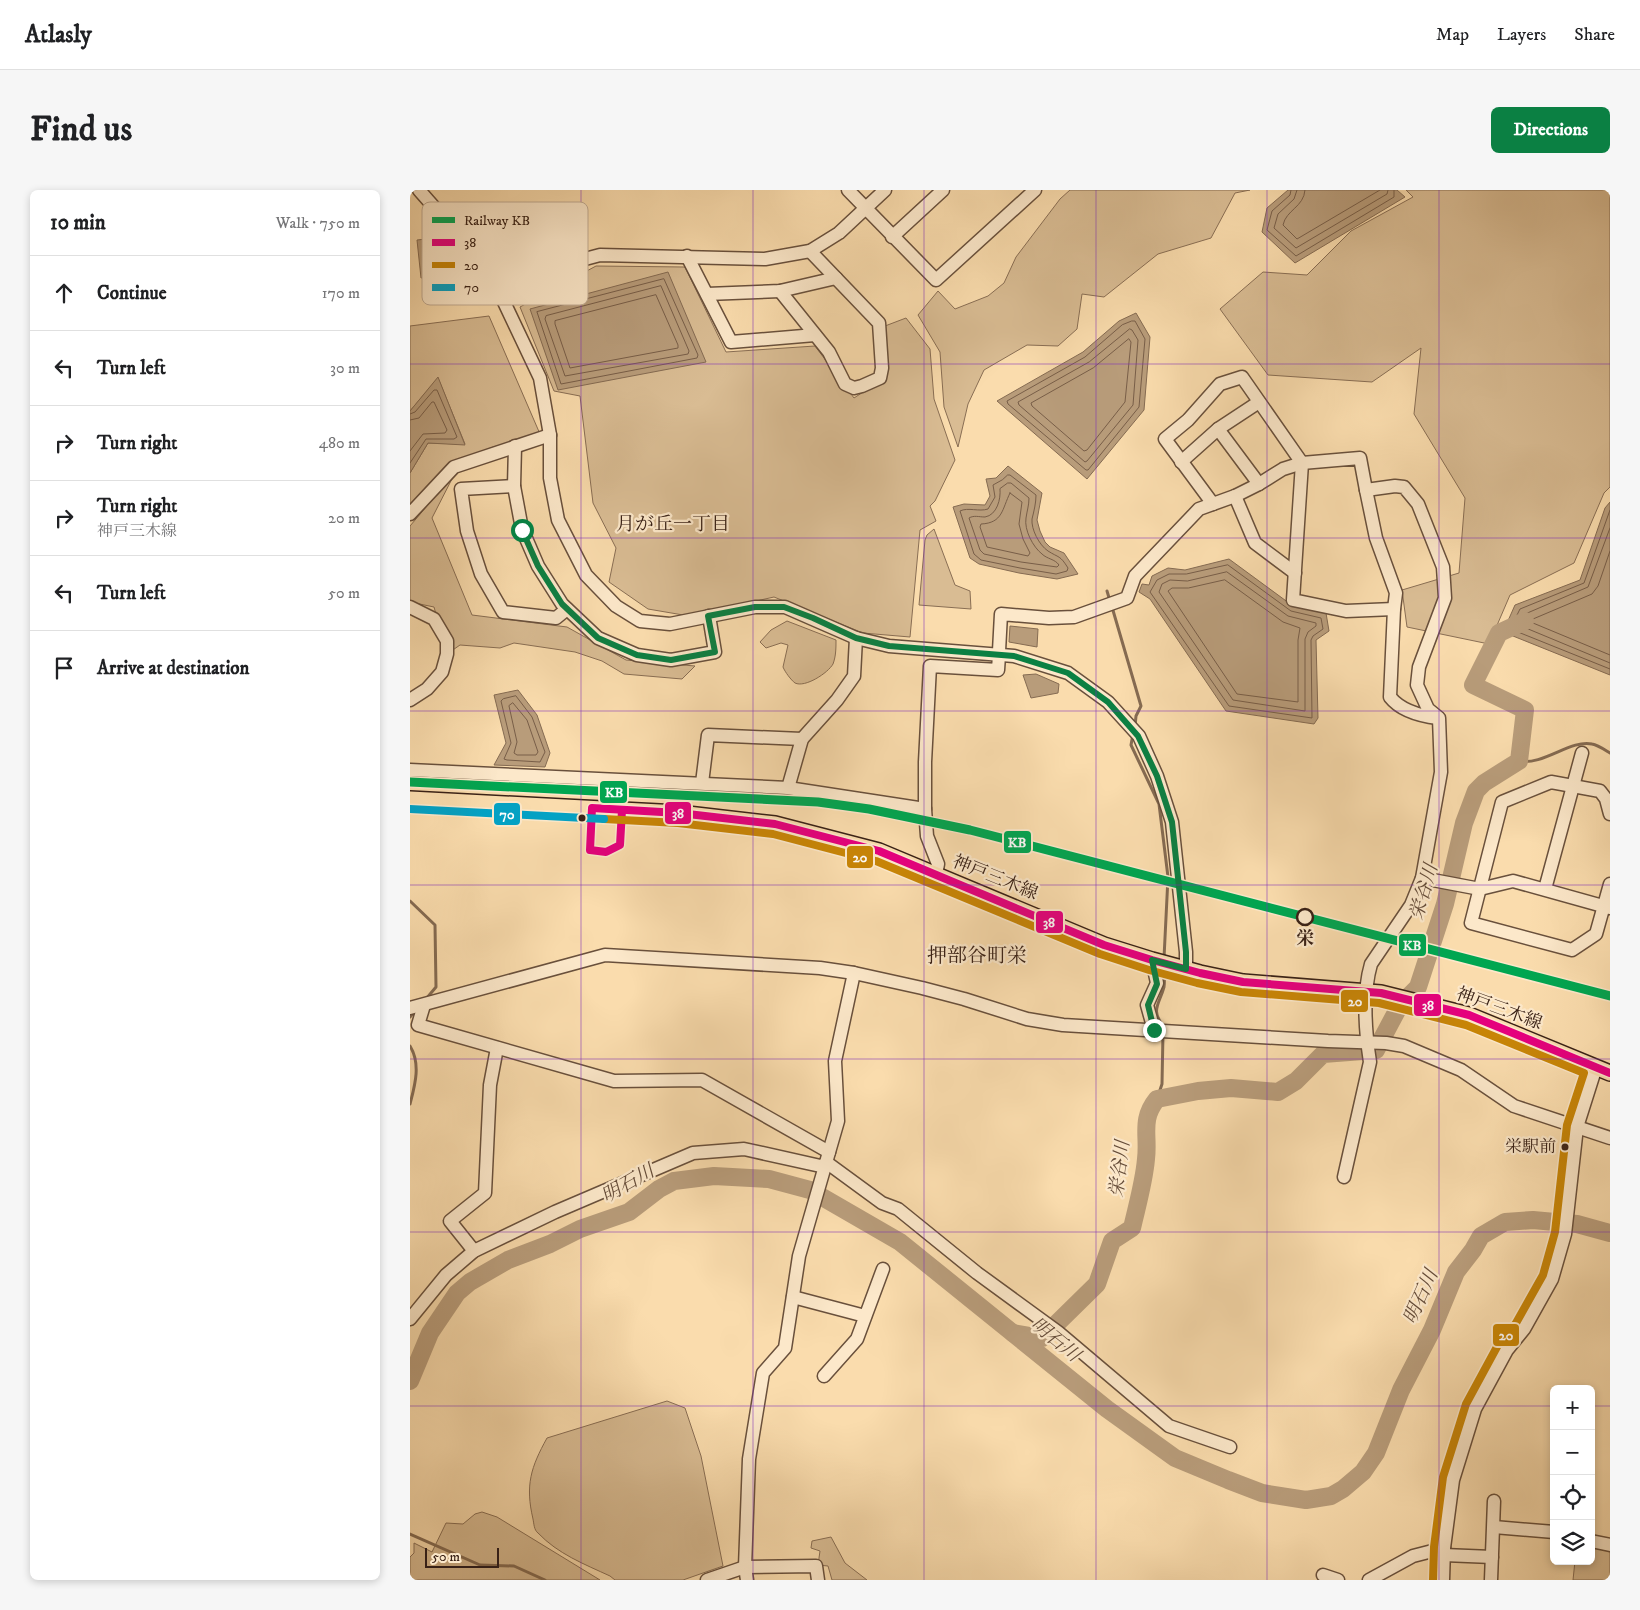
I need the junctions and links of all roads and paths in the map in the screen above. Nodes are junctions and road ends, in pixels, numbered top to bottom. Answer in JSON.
{"nodes":[{"id":1,"x":419,"y":190,"type":"edge"},
{"id":2,"x":848,"y":190,"type":"edge"},
{"id":3,"x":886,"y":190,"type":"edge"},
{"id":4,"x":944,"y":190,"type":"edge"},
{"id":5,"x":1035,"y":190,"type":"edge"},
{"id":6,"x":430,"y":202,"type":"edge"},
{"id":7,"x":865,"y":209,"type":"junction"},
{"id":8,"x":892,"y":237,"type":"junction"},
{"id":9,"x":810,"y":251,"type":"junction"},
{"id":10,"x":687,"y":256,"type":"junction"},
{"id":11,"x":588,"y":258,"type":"edge"},
{"id":12,"x":836,"y":278,"type":"junction"},
{"id":13,"x":780,"y":292,"type":"junction"},
{"id":14,"x":707,"y":294,"type":"junction"},
{"id":15,"x":505,"y":305,"type":"edge"},
{"id":16,"x":815,"y":335,"type":"junction"},
{"id":17,"x":1259,"y":402,"type":"junction"},
{"id":18,"x":1218,"y":429,"type":"junction"},
{"id":19,"x":550,"y":435,"type":"junction"},
{"id":20,"x":515,"y":446,"type":"junction"},
{"id":21,"x":1182,"y":462,"type":"junction"},
{"id":22,"x":1302,"y":463,"type":"junction"},
{"id":23,"x":1259,"y":484,"type":"junction"},
{"id":24,"x":514,"y":486,"type":"junction"},
{"id":25,"x":1366,"y":490,"type":"junction"},
{"id":26,"x":1235,"y":496,"type":"junction"},
{"id":27,"x":1212,"y":504,"type":"junction"},
{"id":28,"x":410,"y":514,"type":"edge"},
{"id":29,"x":1295,"y":573,"type":"junction"},
{"id":30,"x":410,"y":607,"type":"edge"},
{"id":31,"x":567,"y":609,"type":"junction"},
{"id":32,"x":1394,"y":609,"type":"junction"},
{"id":33,"x":708,"y":616,"type":"junction"},
{"id":34,"x":856,"y":638,"type":"junction"},
{"id":35,"x":999,"y":653,"type":"junction"},
{"id":36,"x":410,"y":700,"type":"edge"},
{"id":37,"x":1439,"y":718,"type":"junction"},
{"id":38,"x":802,"y":739,"type":"junction"},
{"id":39,"x":1582,"y":753,"type":"dead end"},
{"id":40,"x":410,"y":770,"type":"edge"},
{"id":41,"x":702,"y":783,"type":"junction"},
{"id":42,"x":1573,"y":786,"type":"junction"},
{"id":43,"x":788,"y":788,"type":"junction"},
{"id":44,"x":410,"y":798,"type":"edge"},
{"id":45,"x":925,"y":809,"type":"junction"},
{"id":46,"x":1610,"y":814,"type":"edge"},
{"id":47,"x":936,"y":874,"type":"junction"},
{"id":48,"x":1422,"y":878,"type":"junction"},
{"id":49,"x":1610,"y":884,"type":"edge"},
{"id":50,"x":1545,"y":889,"type":"junction"},
{"id":51,"x":1480,"y":890,"type":"junction"},
{"id":52,"x":1607,"y":907,"type":"edge"},
{"id":53,"x":1160,"y":962,"type":"junction"},
{"id":54,"x":1186,"y":969,"type":"junction"},
{"id":55,"x":854,"y":972,"type":"junction"},
{"id":56,"x":1366,"y":992,"type":"junction"},
{"id":57,"x":424,"y":1005,"type":"junction"},
{"id":58,"x":410,"y":1008,"type":"edge"},
{"id":59,"x":1162,"y":1031,"type":"junction"},
{"id":60,"x":1373,"y":1046,"type":"junction"},
{"id":61,"x":497,"y":1048,"type":"junction"},
{"id":62,"x":1603,"y":1070,"type":"edge"},
{"id":63,"x":1577,"y":1127,"type":"junction"},
{"id":64,"x":1610,"y":1138,"type":"edge"},
{"id":65,"x":827,"y":1160,"type":"junction"},
{"id":66,"x":1344,"y":1177,"type":"dead end"},
{"id":67,"x":474,"y":1251,"type":"junction"},
{"id":68,"x":883,"y":1269,"type":"dead end"},
{"id":69,"x":793,"y":1297,"type":"junction"},
{"id":70,"x":865,"y":1316,"type":"junction"},
{"id":71,"x":410,"y":1319,"type":"edge"},
{"id":72,"x":824,"y":1376,"type":"dead end"},
{"id":73,"x":1230,"y":1447,"type":"dead end"},
{"id":74,"x":1494,"y":1502,"type":"dead end"},
{"id":75,"x":1494,"y":1526,"type":"junction"},
{"id":76,"x":1550,"y":1532,"type":"edge"},
{"id":77,"x":1595,"y":1542,"type":"edge"},
{"id":78,"x":1610,"y":1545,"type":"edge"},
{"id":79,"x":1444,"y":1552,"type":"junction"},
{"id":80,"x":1492,"y":1557,"type":"junction"},
{"id":81,"x":745,"y":1566,"type":"junction"},
{"id":82,"x":1394,"y":1574,"type":"edge"},
{"id":83,"x":1324,"y":1575,"type":"dead end"},
{"id":84,"x":707,"y":1580,"type":"edge"},
{"id":85,"x":747,"y":1580,"type":"edge"},
{"id":86,"x":818,"y":1580,"type":"edge"},
{"id":87,"x":1338,"y":1580,"type":"edge"},
{"id":88,"x":1369,"y":1580,"type":"edge"},
{"id":89,"x":1443,"y":1580,"type":"edge"},
{"id":90,"x":1491,"y":1580,"type":"edge"}],
"edges":[{"from":1,"to":6,"type":"street"},
{"from":2,"to":7,"type":"street"},
{"from":3,"to":7,"type":"street"},
{"from":4,"to":8,"type":"street"},
{"from":5,"to":8,"type":"street"},
{"from":7,"to":8,"type":"street"},
{"from":7,"to":9,"type":"street"},
{"from":9,"to":10,"type":"street"},
{"from":9,"to":12,"type":"street"},
{"from":10,"to":11,"type":"street"},
{"from":10,"to":14,"type":"street"},
{"from":12,"to":13,"type":"street"},
{"from":12,"to":16,"type":"street"},
{"from":13,"to":14,"type":"street"},
{"from":13,"to":16,"type":"street"},
{"from":14,"to":16,"type":"street"},
{"from":15,"to":19,"type":"street"},
{"from":17,"to":18,"type":"street"},
{"from":17,"to":21,"type":"street"},
{"from":17,"to":22,"type":"street"},
{"from":18,"to":21,"type":"street"},
{"from":18,"to":23,"type":"street"},
{"from":19,"to":20,"type":"street"},
{"from":19,"to":33,"type":"street"},
{"from":20,"to":24,"type":"street"},
{"from":20,"to":28,"type":"street"},
{"from":21,"to":27,"type":"street"},
{"from":22,"to":23,"type":"street"},
{"from":22,"to":25,"type":"street"},
{"from":22,"to":29,"type":"street"},
{"from":23,"to":26,"type":"street"},
{"from":24,"to":31,"type":"street"},
{"from":24,"to":31,"type":"street"},
{"from":25,"to":32,"type":"street"},
{"from":25,"to":37,"type":"street"},
{"from":26,"to":27,"type":"street"},
{"from":26,"to":29,"type":"street"},
{"from":27,"to":35,"type":"street"},
{"from":29,"to":32,"type":"street"},
{"from":30,"to":36,"type":"street"},
{"from":31,"to":33,"type":"street"},
{"from":32,"to":37,"type":"street"},
{"from":33,"to":34,"type":"street"},
{"from":34,"to":35,"type":"street"},
{"from":34,"to":38,"type":"street"},
{"from":35,"to":45,"type":"street"},
{"from":35,"to":54,"type":"street"},
{"from":37,"to":48,"type":"street"},
{"from":38,"to":41,"type":"street"},
{"from":38,"to":43,"type":"street"},
{"from":39,"to":42,"type":"street"},
{"from":40,"to":41,"type":"street"},
{"from":41,"to":43,"type":"street"},
{"from":42,"to":46,"type":"street"},
{"from":42,"to":50,"type":"street"},
{"from":42,"to":51,"type":"street"},
{"from":43,"to":45,"type":"street"},
{"from":44,"to":47,"type":"main road","name":"神戸三木線"},
{"from":45,"to":47,"type":"street"},
{"from":47,"to":53,"type":"main road","name":"神戸三木線"},
{"from":48,"to":51,"type":"street"},
{"from":48,"to":56,"type":"street"},
{"from":49,"to":52,"type":"street"},
{"from":50,"to":51,"type":"street"},
{"from":50,"to":52,"type":"street"},
{"from":51,"to":52,"type":"street"},
{"from":53,"to":54,"type":"main road","name":"神戸三木線"},
{"from":53,"to":59,"type":"street"},
{"from":54,"to":56,"type":"main road","name":"神戸三木線"},
{"from":55,"to":57,"type":"street"},
{"from":55,"to":59,"type":"street"},
{"from":55,"to":65,"type":"street"},
{"from":56,"to":60,"type":"street"},
{"from":56,"to":62,"type":"main road","name":"神戸三木線"},
{"from":57,"to":58,"type":"street"},
{"from":57,"to":61,"type":"street"},
{"from":59,"to":60,"type":"street"},
{"from":60,"to":63,"type":"street"},
{"from":60,"to":66,"type":"street"},
{"from":61,"to":65,"type":"street"},
{"from":61,"to":67,"type":"street"},
{"from":62,"to":63,"type":"street"},
{"from":63,"to":64,"type":"street"},
{"from":63,"to":79,"type":"street"},
{"from":65,"to":67,"type":"street"},
{"from":65,"to":69,"type":"street"},
{"from":65,"to":73,"type":"street"},
{"from":67,"to":71,"type":"street"},
{"from":68,"to":70,"type":"street"},
{"from":69,"to":70,"type":"street"},
{"from":69,"to":81,"type":"street"},
{"from":70,"to":72,"type":"street"},
{"from":74,"to":75,"type":"street"},
{"from":75,"to":76,"type":"street"},
{"from":75,"to":80,"type":"street"},
{"from":77,"to":78,"type":"street"},
{"from":79,"to":80,"type":"street"},
{"from":79,"to":82,"type":"street"},
{"from":79,"to":89,"type":"street"},
{"from":80,"to":90,"type":"street"},
{"from":81,"to":84,"type":"street"},
{"from":81,"to":85,"type":"street"},
{"from":81,"to":86,"type":"street"},
{"from":82,"to":88,"type":"street"},
{"from":83,"to":87,"type":"street"}]}
